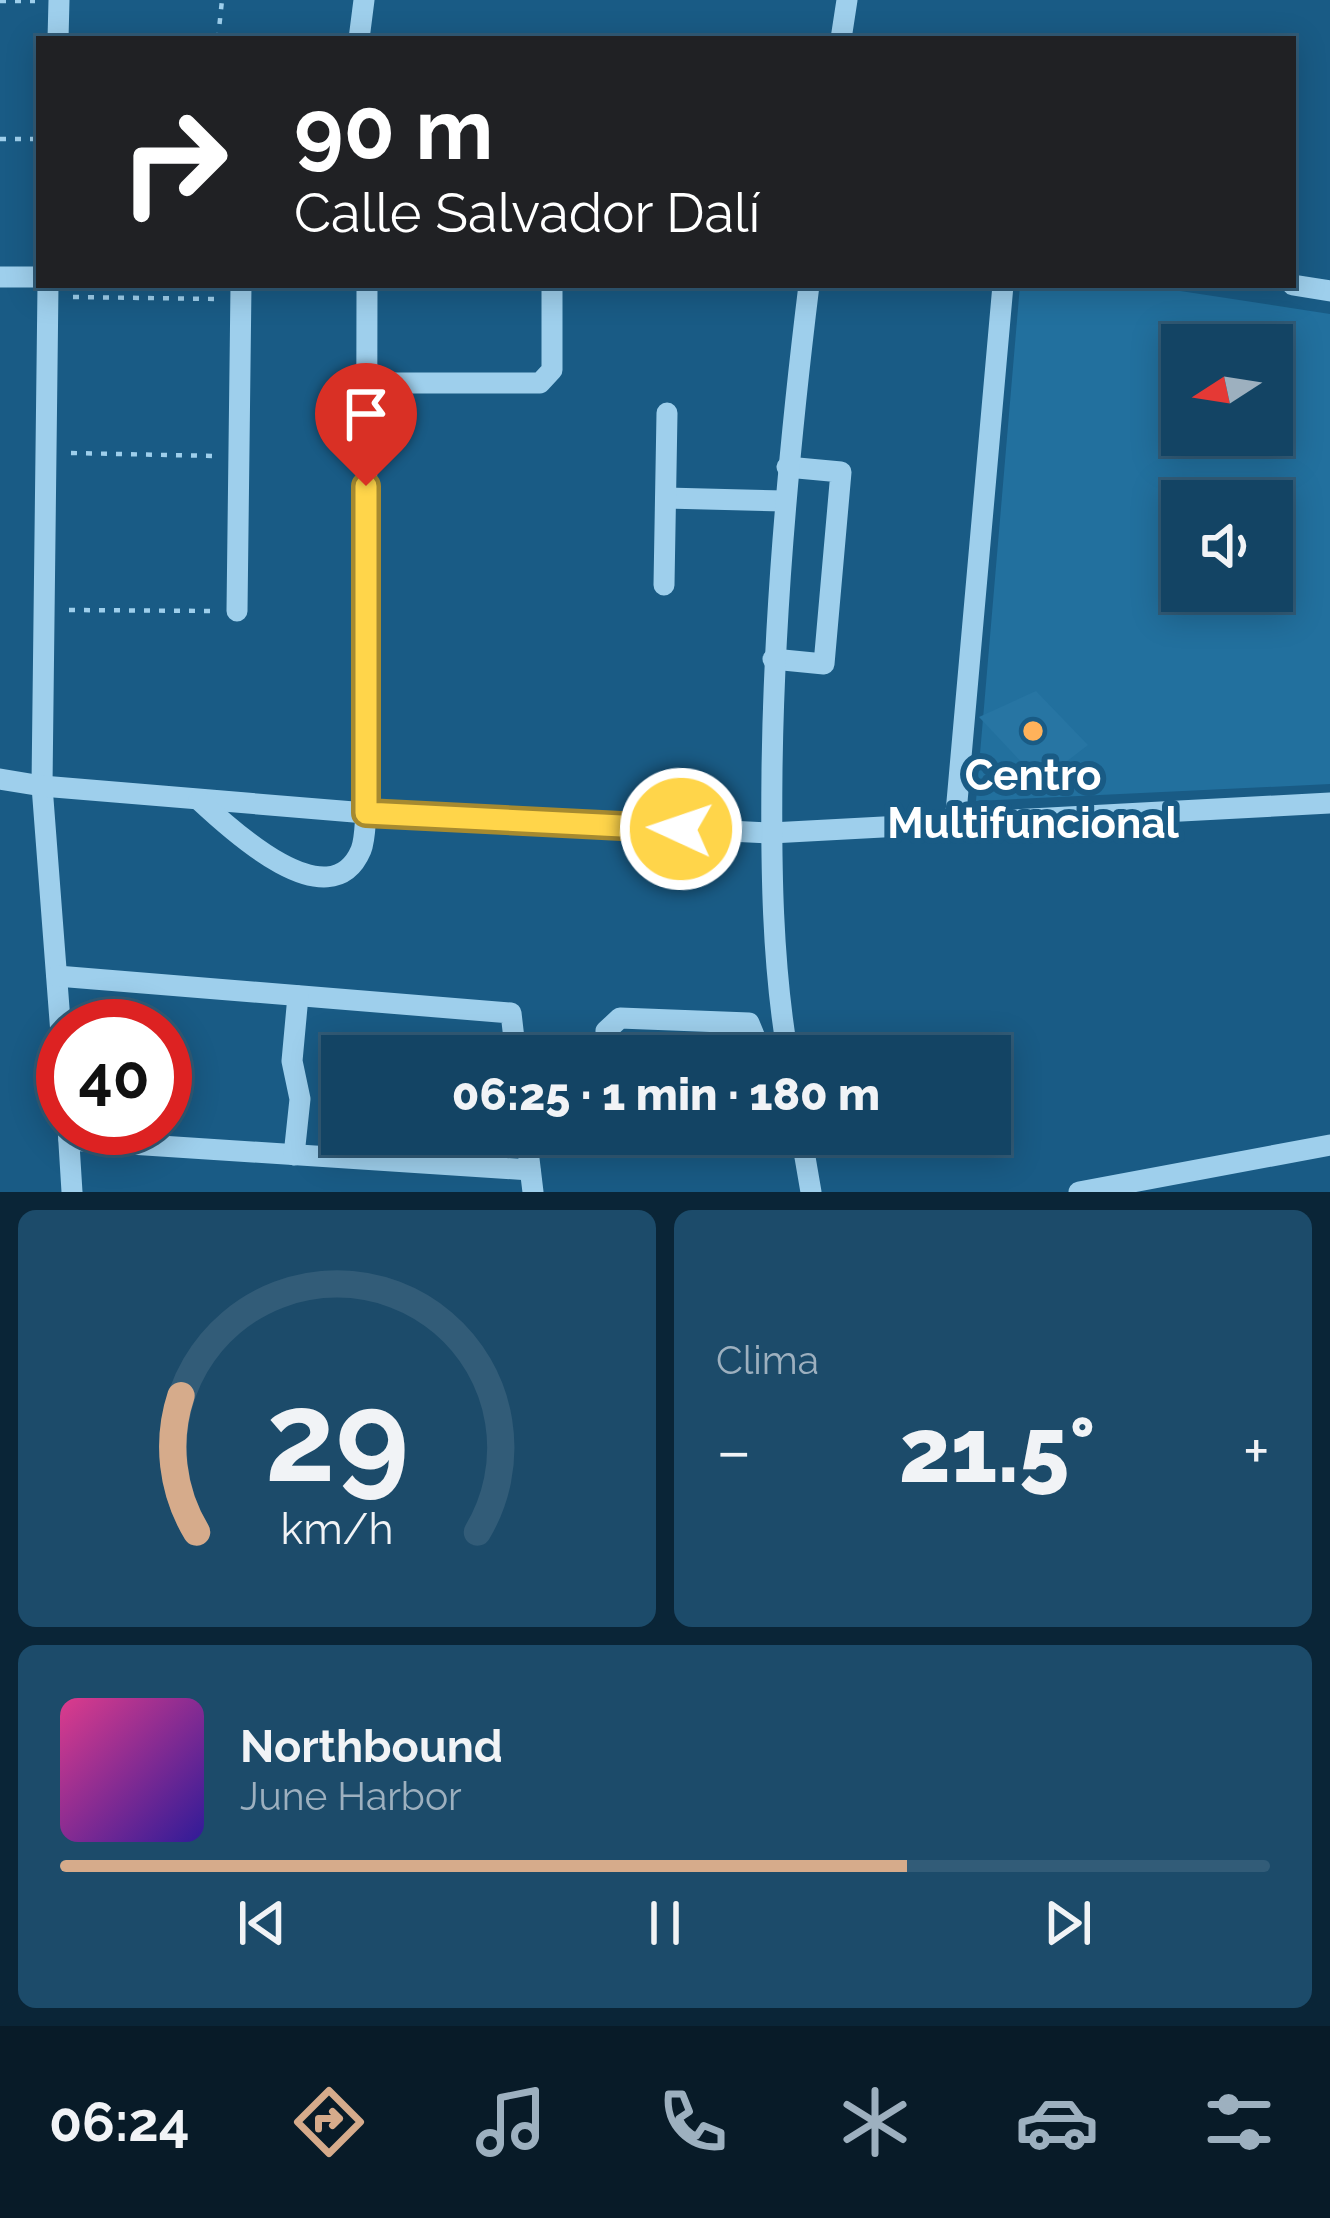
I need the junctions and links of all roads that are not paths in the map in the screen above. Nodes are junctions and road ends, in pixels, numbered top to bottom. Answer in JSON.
{"nodes":[{"id":1,"x":59,"y":0,"type":"edge"},
{"id":2,"x":364,"y":0,"type":"edge"},
{"id":3,"x":847,"y":0,"type":"edge"},
{"id":4,"x":58,"y":36,"type":"edge"},
{"id":5,"x":359,"y":36,"type":"edge"},
{"id":6,"x":842,"y":36,"type":"edge"},
{"id":7,"x":0,"y":277,"type":"edge"},
{"id":8,"x":36,"y":284,"type":"edge"},
{"id":9,"x":1296,"y":285,"type":"edge"},
{"id":10,"x":45,"y":288,"type":"edge"},
{"id":11,"x":368,"y":288,"type":"edge"},
{"id":12,"x":552,"y":288,"type":"edge"},
{"id":13,"x":809,"y":288,"type":"edge"},
{"id":14,"x":1003,"y":288,"type":"edge"},
{"id":15,"x":1330,"y":291,"type":"edge"},
{"id":16,"x":241,"y":292,"type":"edge"},
{"id":17,"x":367,"y":383,"type":"junction"},
{"id":18,"x":668,"y":413,"type":"dead end"},
{"id":19,"x":787,"y":467,"type":"junction"},
{"id":20,"x":666,"y":498,"type":"junction"},
{"id":21,"x":784,"y":501,"type":"junction"},
{"id":22,"x":664,"y":585,"type":"dead end"},
{"id":23,"x":237,"y":611,"type":"road end"},
{"id":24,"x":773,"y":658,"type":"junction"},
{"id":25,"x":0,"y":779,"type":"edge"},
{"id":26,"x":42,"y":786,"type":"junction"},
{"id":27,"x":199,"y":800,"type":"junction"},
{"id":28,"x":1330,"y":803,"type":"edge"},
{"id":29,"x":366,"y":813,"type":"junction"},
{"id":30,"x":955,"y":824,"type":"junction"},
{"id":31,"x":771,"y":833,"type":"junction"},
{"id":32,"x":57,"y":976,"type":"junction"},
{"id":33,"x":298,"y":996,"type":"junction"},
{"id":34,"x":59,"y":999,"type":"edge"},
{"id":35,"x":514,"y":1035,"type":"edge"},
{"id":36,"x":607,"y":1035,"type":"edge"},
{"id":37,"x":752,"y":1035,"type":"edge"},
{"id":38,"x":785,"y":1035,"type":"edge"},
{"id":39,"x":192,"y":1145,"type":"edge"},
{"id":40,"x":1330,"y":1145,"type":"edge"},
{"id":41,"x":69,"y":1155,"type":"edge"},
{"id":42,"x":295,"y":1155,"type":"junction"},
{"id":43,"x":805,"y":1155,"type":"edge"},
{"id":44,"x":1203,"y":1168,"type":"junction"},
{"id":45,"x":532,"y":1181,"type":"edge"},
{"id":46,"x":72,"y":1192,"type":"edge"},
{"id":47,"x":811,"y":1192,"type":"edge"},
{"id":48,"x":1079,"y":1192,"type":"edge"},
{"id":49,"x":1207,"y":1192,"type":"edge"}],
"edges":[{"from":1,"to":4,"type":"street"},
{"from":2,"to":5,"type":"street"},
{"from":3,"to":6,"type":"street"},
{"from":7,"to":8,"type":"street"},
{"from":9,"to":15,"type":"street"},
{"from":10,"to":26,"type":"street"},
{"from":11,"to":17,"type":"street"},
{"from":12,"to":17,"type":"street"},
{"from":13,"to":19,"type":"street"},
{"from":14,"to":30,"type":"street"},
{"from":16,"to":23,"type":"street"},
{"from":17,"to":29,"type":"street"},
{"from":18,"to":20,"type":"street"},
{"from":19,"to":21,"type":"street"},
{"from":19,"to":24,"type":"street"},
{"from":20,"to":21,"type":"street"},
{"from":20,"to":22,"type":"street"},
{"from":21,"to":24,"type":"street"},
{"from":24,"to":31,"type":"street"},
{"from":25,"to":26,"type":"street"},
{"from":26,"to":27,"type":"street"},
{"from":26,"to":32,"type":"street"},
{"from":27,"to":29,"type":"street"},
{"from":27,"to":29,"type":"street"},
{"from":28,"to":30,"type":"street"},
{"from":29,"to":31,"type":"street"},
{"from":30,"to":31,"type":"street"},
{"from":31,"to":38,"type":"street"},
{"from":32,"to":33,"type":"street"},
{"from":32,"to":34,"type":"street"},
{"from":33,"to":35,"type":"street"},
{"from":33,"to":42,"type":"street"},
{"from":36,"to":37,"type":"street"},
{"from":39,"to":42,"type":"street"},
{"from":40,"to":44,"type":"street"},
{"from":41,"to":46,"type":"street"},
{"from":42,"to":45,"type":"street"},
{"from":43,"to":47,"type":"street"},
{"from":44,"to":48,"type":"street"},
{"from":44,"to":49,"type":"street"}]}
